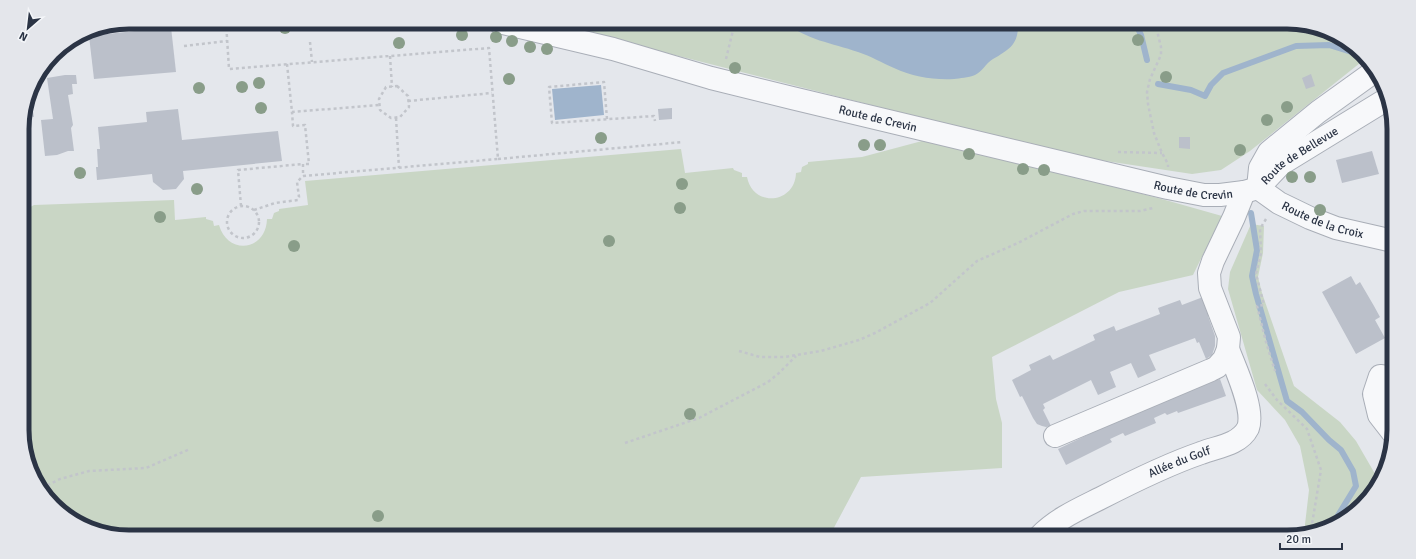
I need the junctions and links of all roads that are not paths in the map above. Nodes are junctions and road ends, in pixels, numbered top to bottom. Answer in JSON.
{"nodes":[{"id":1,"x":529,"y":29,"type":"edge"},
{"id":2,"x":1370,"y":73,"type":"edge"},
{"id":3,"x":1384,"y":102,"type":"edge"},
{"id":4,"x":1251,"y":190,"type":"junction"},
{"id":5,"x":1387,"y":240,"type":"edge"},
{"id":6,"x":1228,"y":349,"type":"junction"},
{"id":7,"x":1387,"y":377,"type":"edge"},
{"id":8,"x":1387,"y":425,"type":"edge"},
{"id":9,"x":1055,"y":436,"type":"dead end"},
{"id":10,"x":1048,"y":530,"type":"edge"}],
"edges":[{"from":1,"to":4,"type":"street","name":"Route de Crevin"},
{"from":2,"to":4,"type":"street","name":"Route de Bellevue"},
{"from":3,"to":4,"type":"street","name":"Route de Bellevue"},
{"from":4,"to":5,"type":"street","name":"Route de la Croix"},
{"from":4,"to":6,"type":"street","name":"Allée du Golf"},
{"from":6,"to":9,"type":"street"},
{"from":6,"to":10,"type":"street","name":"Allée du Golf"},
{"from":7,"to":8,"type":"street"}]}
